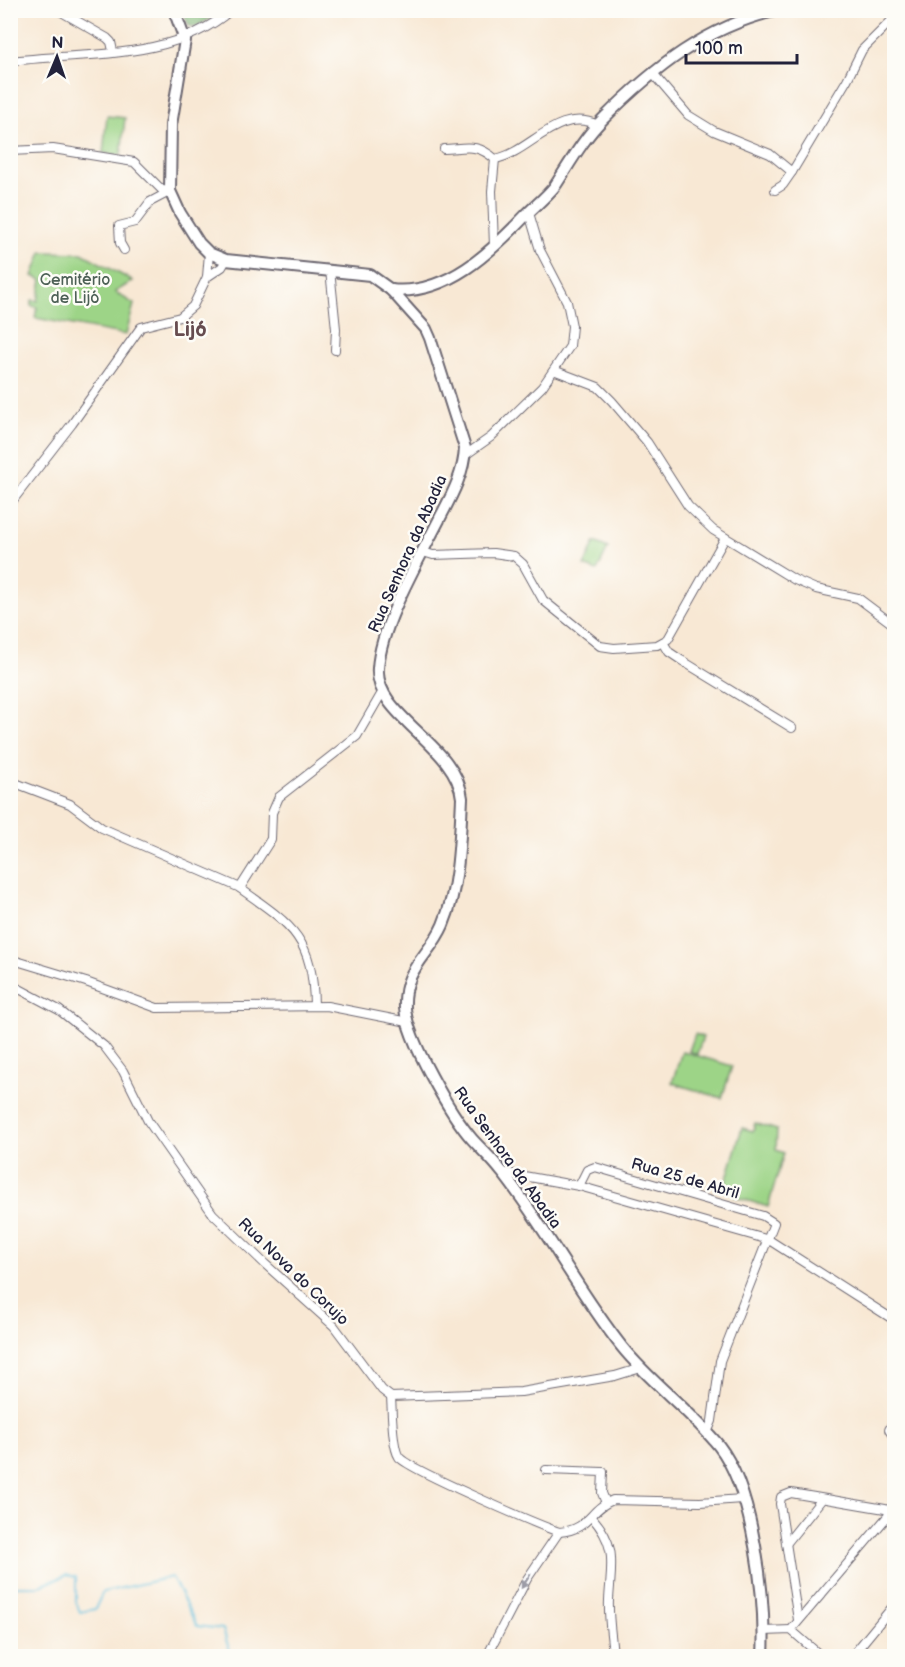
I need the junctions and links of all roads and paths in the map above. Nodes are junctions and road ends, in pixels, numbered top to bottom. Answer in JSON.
{"nodes":[{"id":1,"x":58,"y":10,"type":"edge"},
{"id":2,"x":174,"y":10,"type":"edge"},
{"id":3,"x":231,"y":10,"type":"edge"},
{"id":4,"x":779,"y":10,"type":"edge"},
{"id":5,"x":894,"y":18,"type":"edge"},
{"id":6,"x":185,"y":40,"type":"junction"},
{"id":7,"x":113,"y":51,"type":"junction"},
{"id":8,"x":10,"y":61,"type":"edge"},
{"id":9,"x":653,"y":74,"type":"junction"},
{"id":10,"x":598,"y":125,"type":"junction"},
{"id":11,"x":444,"y":149,"type":"dead end"},
{"id":12,"x":10,"y":152,"type":"edge"},
{"id":13,"x":495,"y":159,"type":"junction"},
{"id":14,"x":792,"y":172,"type":"junction"},
{"id":15,"x":775,"y":190,"type":"dead end"},
{"id":16,"x":170,"y":191,"type":"junction"},
{"id":17,"x":529,"y":213,"type":"junction"},
{"id":18,"x":494,"y":246,"type":"junction"},
{"id":19,"x":124,"y":250,"type":"dead end"},
{"id":20,"x":209,"y":253,"type":"junction"},
{"id":21,"x":226,"y":260,"type":"junction"},
{"id":22,"x":330,"y":270,"type":"junction"},
{"id":23,"x":207,"y":277,"type":"junction"},
{"id":24,"x":391,"y":290,"type":"junction"},
{"id":25,"x":335,"y":350,"type":"dead end"},
{"id":26,"x":555,"y":371,"type":"junction"},
{"id":27,"x":464,"y":456,"type":"junction"},
{"id":28,"x":10,"y":504,"type":"edge"},
{"id":29,"x":725,"y":538,"type":"junction"},
{"id":30,"x":423,"y":552,"type":"junction"},
{"id":31,"x":894,"y":625,"type":"edge"},
{"id":32,"x":663,"y":642,"type":"junction"},
{"id":33,"x":383,"y":691,"type":"junction"},
{"id":34,"x":792,"y":728,"type":"dead end"},
{"id":35,"x":10,"y":781,"type":"edge"},
{"id":36,"x":240,"y":888,"type":"junction"},
{"id":37,"x":10,"y":958,"type":"edge"},
{"id":38,"x":10,"y":984,"type":"edge"},
{"id":39,"x":314,"y":1006,"type":"junction"},
{"id":40,"x":408,"y":1022,"type":"junction"},
{"id":41,"x":502,"y":1172,"type":"junction"},
{"id":42,"x":579,"y":1186,"type":"junction"},
{"id":43,"x":769,"y":1240,"type":"junction"},
{"id":44,"x":894,"y":1320,"type":"edge"},
{"id":45,"x":641,"y":1368,"type":"junction"},
{"id":46,"x":391,"y":1397,"type":"junction"},
{"id":47,"x":894,"y":1420,"type":"edge"},
{"id":48,"x":707,"y":1433,"type":"junction"},
{"id":49,"x":894,"y":1437,"type":"edge"},
{"id":50,"x":546,"y":1470,"type":"dead end"},
{"id":51,"x":742,"y":1499,"type":"junction"},
{"id":52,"x":822,"y":1499,"type":"junction"},
{"id":53,"x":606,"y":1503,"type":"junction"},
{"id":54,"x":894,"y":1515,"type":"edge"},
{"id":55,"x":592,"y":1516,"type":"junction"},
{"id":56,"x":559,"y":1532,"type":"junction"},
{"id":57,"x":786,"y":1544,"type":"junction"},
{"id":58,"x":894,"y":1605,"type":"edge"},
{"id":59,"x":798,"y":1620,"type":"junction"},
{"id":60,"x":790,"y":1630,"type":"junction"},
{"id":61,"x":764,"y":1631,"type":"junction"},
{"id":62,"x":488,"y":1656,"type":"edge"},
{"id":63,"x":613,"y":1656,"type":"edge"},
{"id":64,"x":763,"y":1656,"type":"edge"},
{"id":65,"x":821,"y":1656,"type":"edge"},
{"id":66,"x":852,"y":1656,"type":"edge"}],
"edges":[{"from":1,"to":7,"type":"street"},
{"from":2,"to":6,"type":"main road"},
{"from":3,"to":6,"type":"street"},
{"from":4,"to":9,"type":"main road"},
{"from":5,"to":14,"type":"street"},
{"from":6,"to":7,"type":"street"},
{"from":6,"to":16,"type":"main road"},
{"from":7,"to":8,"type":"street"},
{"from":9,"to":10,"type":"main road"},
{"from":9,"to":14,"type":"street"},
{"from":10,"to":13,"type":"street"},
{"from":10,"to":17,"type":"main road"},
{"from":11,"to":13,"type":"street"},
{"from":12,"to":16,"type":"street"},
{"from":13,"to":18,"type":"street"},
{"from":14,"to":15,"type":"street"},
{"from":16,"to":19,"type":"street"},
{"from":16,"to":20,"type":"main road"},
{"from":17,"to":18,"type":"main road"},
{"from":17,"to":26,"type":"street"},
{"from":18,"to":24,"type":"main road"},
{"from":20,"to":21,"type":"main road","name":"Rua Senhora da Abadia"},
{"from":20,"to":23,"type":"street"},
{"from":21,"to":22,"type":"main road","name":"Rua Senhora da Abadia"},
{"from":21,"to":23,"type":"street"},
{"from":22,"to":24,"type":"main road","name":"Rua Senhora da Abadia"},
{"from":22,"to":25,"type":"street"},
{"from":23,"to":28,"type":"street"},
{"from":24,"to":27,"type":"main road","name":"Rua Senhora da Abadia"},
{"from":26,"to":27,"type":"street"},
{"from":26,"to":29,"type":"street"},
{"from":27,"to":30,"type":"main road","name":"Rua Senhora da Abadia"},
{"from":29,"to":31,"type":"street"},
{"from":29,"to":32,"type":"street"},
{"from":30,"to":32,"type":"street"},
{"from":30,"to":33,"type":"main road","name":"Rua Senhora da Abadia"},
{"from":32,"to":34,"type":"street"},
{"from":33,"to":36,"type":"street"},
{"from":33,"to":40,"type":"main road","name":"Rua Senhora da Abadia"},
{"from":35,"to":36,"type":"street"},
{"from":36,"to":39,"type":"street"},
{"from":37,"to":39,"type":"street"},
{"from":38,"to":46,"type":"street","name":"Rua Nova do Corujo"},
{"from":39,"to":40,"type":"street"},
{"from":40,"to":41,"type":"main road","name":"Rua Senhora da Abadia"},
{"from":41,"to":42,"type":"street","name":"Rua 25 de Abril"},
{"from":41,"to":45,"type":"main road","name":"Rua Senhora da Abadia"},
{"from":42,"to":43,"type":"street","name":"Rua 25 de Abril"},
{"from":42,"to":43,"type":"street","name":"Rua 25 de Abril"},
{"from":43,"to":44,"type":"street","name":"Rua 25 de Abril"},
{"from":43,"to":48,"type":"street"},
{"from":45,"to":46,"type":"street"},
{"from":45,"to":48,"type":"main road","name":"Rua Senhora da Abadia"},
{"from":46,"to":56,"type":"street"},
{"from":47,"to":49,"type":"street"},
{"from":48,"to":51,"type":"main road","name":"Rua Senhora da Abadia"},
{"from":50,"to":53,"type":"street"},
{"from":51,"to":53,"type":"street"},
{"from":51,"to":61,"type":"main road","name":"Rua Senhora da Abadia"},
{"from":52,"to":54,"type":"street"},
{"from":52,"to":57,"type":"street"},
{"from":52,"to":57,"type":"street"},
{"from":53,"to":55,"type":"street"},
{"from":54,"to":59,"type":"street"},
{"from":55,"to":56,"type":"street"},
{"from":55,"to":63,"type":"street"},
{"from":56,"to":62,"type":"street","one_way":true},
{"from":57,"to":59,"type":"street"},
{"from":58,"to":66,"type":"street"},
{"from":59,"to":60,"type":"street"},
{"from":60,"to":61,"type":"street"},
{"from":60,"to":65,"type":"street"},
{"from":61,"to":64,"type":"main road","name":"Rua Senhora da Abadia"}]}
